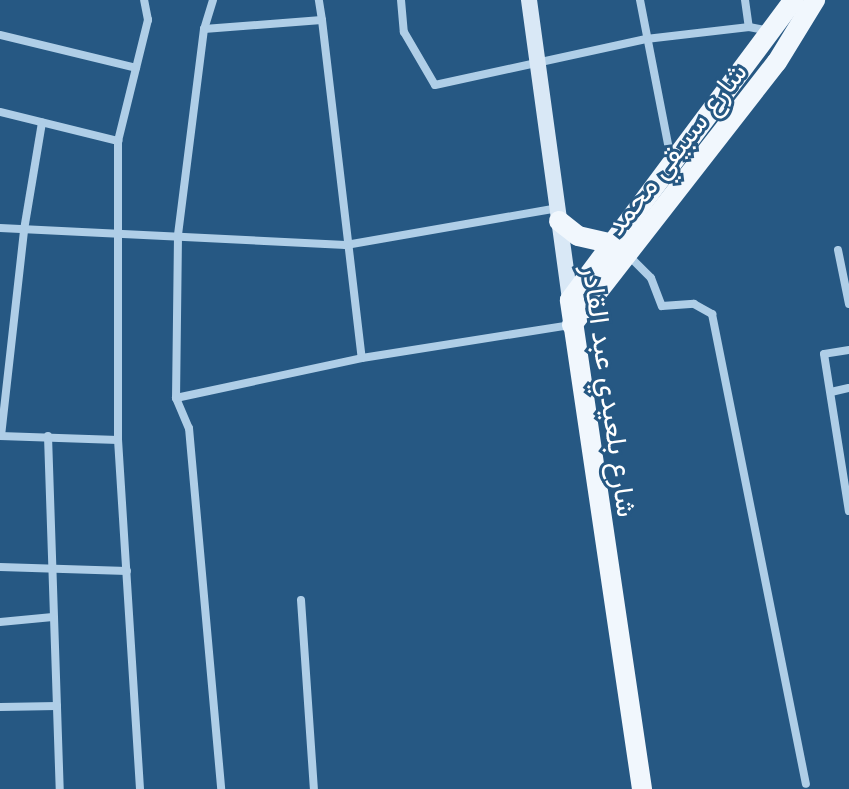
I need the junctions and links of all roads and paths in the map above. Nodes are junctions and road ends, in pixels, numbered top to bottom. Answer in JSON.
{"nodes":[{"id":1,"x":144,"y":0,"type":"edge"},
{"id":2,"x":213,"y":0,"type":"edge"},
{"id":3,"x":319,"y":0,"type":"edge"},
{"id":4,"x":401,"y":0,"type":"edge"},
{"id":5,"x":529,"y":0,"type":"edge"},
{"id":6,"x":640,"y":0,"type":"edge"},
{"id":7,"x":745,"y":0,"type":"edge"},
{"id":8,"x":794,"y":0,"type":"edge"},
{"id":9,"x":815,"y":0,"type":"edge"},
{"id":10,"x":322,"y":20,"type":"junction"},
{"id":11,"x":749,"y":27,"type":"junction"},
{"id":12,"x":204,"y":29,"type":"junction"},
{"id":13,"x":0,"y":35,"type":"edge"},
{"id":14,"x":782,"y":37,"type":"junction"},
{"id":15,"x":646,"y":39,"type":"junction"},
{"id":16,"x":537,"y":66,"type":"junction"},
{"id":17,"x":136,"y":68,"type":"junction"},
{"id":18,"x":0,"y":112,"type":"edge"},
{"id":19,"x":42,"y":122,"type":"junction"},
{"id":20,"x":118,"y":141,"type":"junction"},
{"id":21,"x":673,"y":166,"type":"junction"},
{"id":22,"x":558,"y":215,"type":"junction"},
{"id":23,"x":0,"y":228,"type":"edge"},
{"id":24,"x":24,"y":230,"type":"junction"},
{"id":25,"x":120,"y":231,"type":"junction"},
{"id":26,"x":178,"y":236,"type":"junction"},
{"id":27,"x":346,"y":245,"type":"junction"},
{"id":28,"x":621,"y":250,"type":"junction"},
{"id":29,"x":838,"y":250,"type":"dead end"},
{"id":30,"x":570,"y":300,"type":"junction"},
{"id":31,"x":849,"y":304,"type":"edge"},
{"id":32,"x":572,"y":325,"type":"junction"},
{"id":33,"x":849,"y":350,"type":"edge"},
{"id":34,"x":362,"y":358,"type":"junction"},
{"id":35,"x":849,"y":388,"type":"edge"},
{"id":36,"x":831,"y":392,"type":"junction"},
{"id":37,"x":176,"y":398,"type":"junction"},
{"id":38,"x":1,"y":436,"type":"edge"},
{"id":39,"x":48,"y":436,"type":"junction"},
{"id":40,"x":118,"y":440,"type":"junction"},
{"id":41,"x":845,"y":451,"type":"edge"},
{"id":42,"x":849,"y":511,"type":"edge"},
{"id":43,"x":0,"y":567,"type":"edge"},
{"id":44,"x":50,"y":568,"type":"junction"},
{"id":45,"x":127,"y":571,"type":"junction"},
{"id":46,"x":301,"y":600,"type":"dead end"},
{"id":47,"x":53,"y":617,"type":"junction"},
{"id":48,"x":0,"y":622,"type":"edge"},
{"id":49,"x":57,"y":706,"type":"junction"},
{"id":50,"x":0,"y":707,"type":"edge"},
{"id":51,"x":806,"y":784,"type":"dead end"},
{"id":52,"x":60,"y":789,"type":"edge"},
{"id":53,"x":140,"y":789,"type":"edge"},
{"id":54,"x":221,"y":789,"type":"edge"},
{"id":55,"x":314,"y":789,"type":"edge"},
{"id":56,"x":642,"y":789,"type":"edge"}],
"edges":[{"from":1,"to":17,"type":"street"},
{"from":2,"to":12,"type":"street"},
{"from":3,"to":10,"type":"street"},
{"from":4,"to":16,"type":"street"},
{"from":5,"to":16,"type":"main road","name":"شارع بلعيدي عبد القادر"},
{"from":6,"to":15,"type":"street"},
{"from":7,"to":11,"type":"street"},
{"from":8,"to":14,"type":"main road","name":"شارع سبيقي محمد"},
{"from":9,"to":14,"type":"main road","name":"شارع سبيقي محمد"},
{"from":10,"to":12,"type":"street"},
{"from":10,"to":27,"type":"street"},
{"from":11,"to":14,"type":"street"},
{"from":11,"to":15,"type":"street"},
{"from":12,"to":26,"type":"street"},
{"from":13,"to":17,"type":"street"},
{"from":14,"to":21,"type":"main road","name":"شارع سبيقي محمد"},
{"from":14,"to":28,"type":"main road","name":"شارع سبيقي محمد"},
{"from":15,"to":16,"type":"street"},
{"from":15,"to":21,"type":"street"},
{"from":16,"to":22,"type":"main road","name":"شارع بلعيدي عبد القادر"},
{"from":17,"to":20,"type":"street"},
{"from":18,"to":19,"type":"street"},
{"from":19,"to":20,"type":"street"},
{"from":19,"to":24,"type":"street"},
{"from":20,"to":25,"type":"street"},
{"from":21,"to":28,"type":"main road","name":"شارع سبيقي محمد"},
{"from":22,"to":27,"type":"street"},
{"from":22,"to":28,"type":"main road"},
{"from":22,"to":30,"type":"main road","name":"شارع بلعيدي عبد القادر"},
{"from":23,"to":24,"type":"street"},
{"from":24,"to":25,"type":"street"},
{"from":24,"to":38,"type":"street"},
{"from":25,"to":26,"type":"street"},
{"from":25,"to":40,"type":"street"},
{"from":26,"to":27,"type":"street"},
{"from":26,"to":37,"type":"street"},
{"from":27,"to":34,"type":"street"},
{"from":28,"to":30,"type":"main road","name":"شارع سبيقي محمد"},
{"from":28,"to":32,"type":"main road","name":"شارع سبيقي محمد"},
{"from":28,"to":51,"type":"street"},
{"from":29,"to":31,"type":"street"},
{"from":30,"to":32,"type":"main road","name":"شارع بلعيدي عبد القادر"},
{"from":32,"to":34,"type":"street"},
{"from":32,"to":56,"type":"main road","name":"شارع بلعيدي عبد القادر"},
{"from":33,"to":36,"type":"street"},
{"from":34,"to":37,"type":"street"},
{"from":35,"to":36,"type":"street"},
{"from":36,"to":41,"type":"street"},
{"from":37,"to":54,"type":"street"},
{"from":38,"to":39,"type":"street"},
{"from":39,"to":40,"type":"street"},
{"from":39,"to":44,"type":"street"},
{"from":40,"to":45,"type":"street"},
{"from":41,"to":42,"type":"street"},
{"from":43,"to":44,"type":"street"},
{"from":44,"to":45,"type":"street"},
{"from":44,"to":47,"type":"street"},
{"from":45,"to":53,"type":"street"},
{"from":46,"to":55,"type":"street"},
{"from":47,"to":48,"type":"street"},
{"from":47,"to":49,"type":"street"},
{"from":49,"to":50,"type":"street"},
{"from":49,"to":52,"type":"street"}]}
